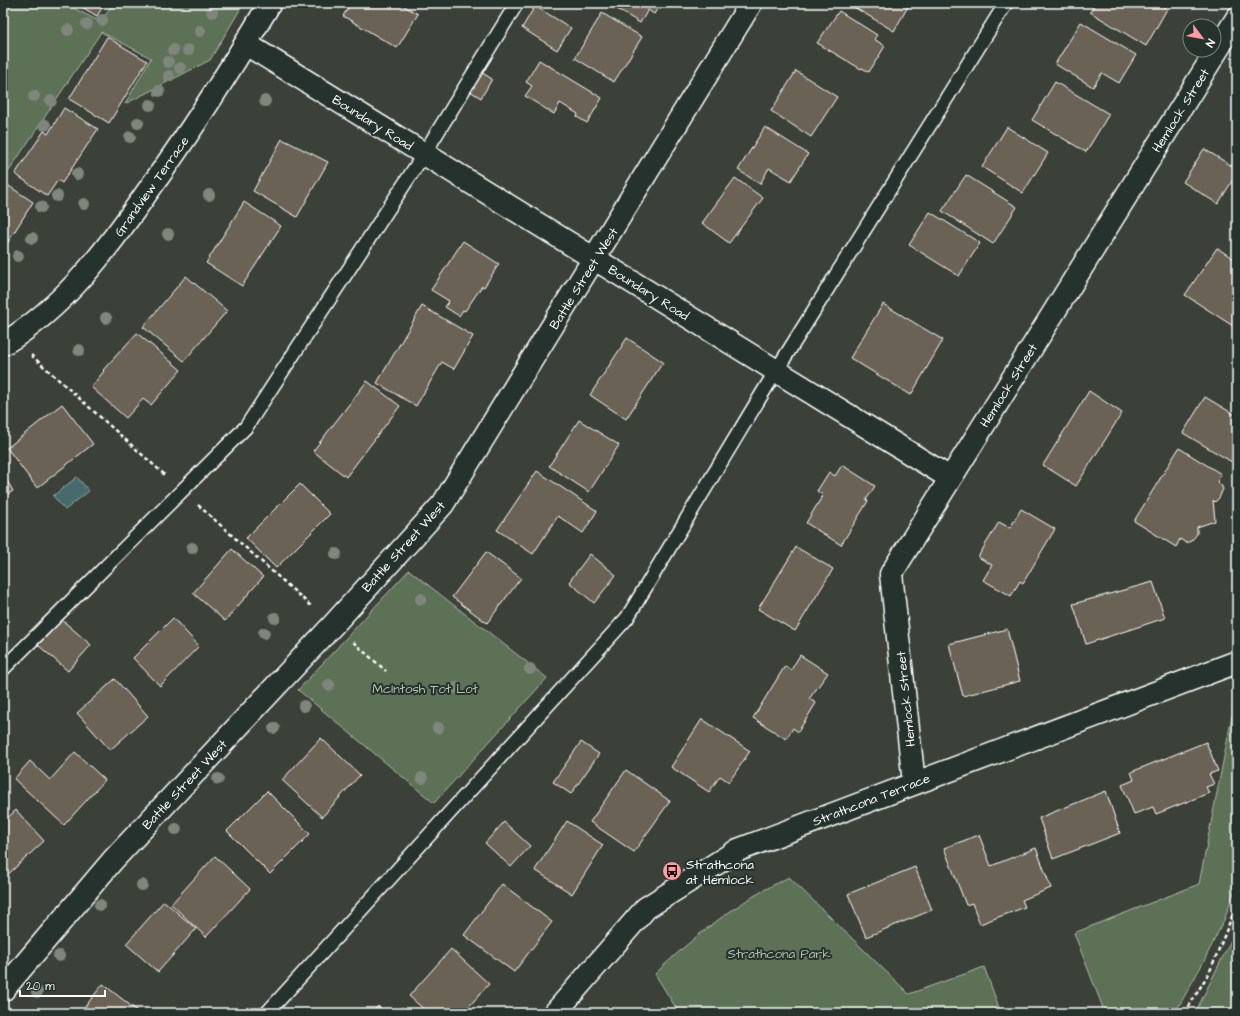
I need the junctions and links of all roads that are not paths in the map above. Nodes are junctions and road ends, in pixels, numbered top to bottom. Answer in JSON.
{"nodes":[{"id":1,"x":270,"y":3,"type":"edge"},
{"id":2,"x":517,"y":3,"type":"edge"},
{"id":3,"x":751,"y":3,"type":"edge"},
{"id":4,"x":1006,"y":3,"type":"edge"},
{"id":5,"x":1237,"y":18,"type":"edge"},
{"id":6,"x":246,"y":44,"type":"junction"},
{"id":7,"x":424,"y":154,"type":"junction"},
{"id":8,"x":595,"y":259,"type":"junction"},
{"id":9,"x":7,"y":341,"type":"edge"},
{"id":10,"x":776,"y":371,"type":"junction"},
{"id":11,"x":950,"y":478,"type":"junction"},
{"id":12,"x":1237,"y":662,"type":"edge"},
{"id":13,"x":3,"y":669,"type":"edge"},
{"id":14,"x":914,"y":783,"type":"junction"},
{"id":15,"x":3,"y":990,"type":"edge"},
{"id":16,"x":267,"y":1013,"type":"edge"},
{"id":17,"x":555,"y":1013,"type":"edge"}],
"edges":[{"from":1,"to":6,"type":"street","name":"Grandview Terrace"},
{"from":2,"to":7,"type":"lane"},
{"from":3,"to":8,"type":"street","name":"Battle Street West"},
{"from":4,"to":10,"type":"lane"},
{"from":5,"to":11,"type":"street","name":"Hemlock Street"},
{"from":6,"to":7,"type":"street","name":"Boundary Road"},
{"from":6,"to":9,"type":"street","name":"Grandview Terrace"},
{"from":7,"to":8,"type":"street","name":"Boundary Road"},
{"from":7,"to":13,"type":"lane"},
{"from":8,"to":10,"type":"street","name":"Boundary Road"},
{"from":8,"to":15,"type":"street","name":"Battle Street West"},
{"from":10,"to":11,"type":"street","name":"Boundary Road"},
{"from":10,"to":16,"type":"lane"},
{"from":11,"to":14,"type":"street","name":"Hemlock Street"},
{"from":12,"to":14,"type":"street","name":"Strathcona Terrace"},
{"from":14,"to":17,"type":"street","name":"Strathcona Terrace"}]}
